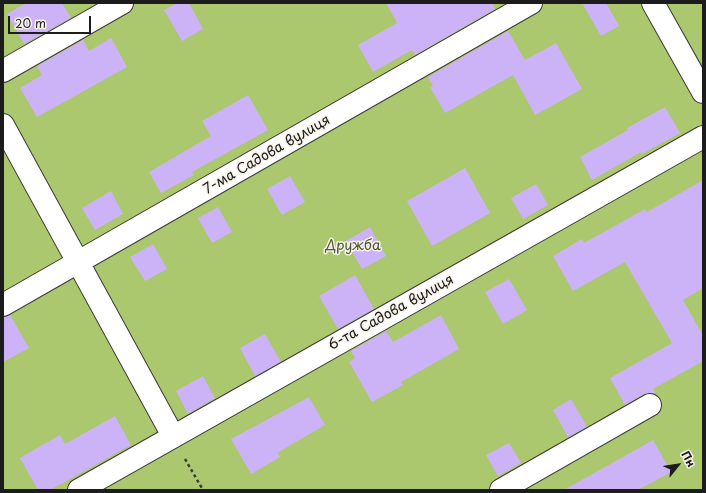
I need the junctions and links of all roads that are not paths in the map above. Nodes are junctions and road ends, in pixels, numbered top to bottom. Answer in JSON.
{"nodes":[{"id":1,"x":122,"y":3,"type":"edge"},
{"id":2,"x":531,"y":3,"type":"edge"},
{"id":3,"x":653,"y":3,"type":"edge"},
{"id":4,"x":3,"y":71,"type":"edge"},
{"id":5,"x":703,"y":92,"type":"edge"},
{"id":6,"x":3,"y":125,"type":"edge"},
{"id":7,"x":703,"y":137,"type":"edge"},
{"id":8,"x":78,"y":264,"type":"junction"},
{"id":9,"x":3,"y":305,"type":"edge"},
{"id":10,"x":650,"y":405,"type":"dead end"},
{"id":11,"x":173,"y":436,"type":"junction"},
{"id":12,"x":79,"y":490,"type":"edge"},
{"id":13,"x":501,"y":490,"type":"edge"}],
"edges":[{"from":1,"to":4,"type":"street"},
{"from":2,"to":8,"type":"street","name":"7-ма Садова вулиця"},
{"from":3,"to":5,"type":"street"},
{"from":6,"to":8,"type":"street"},
{"from":7,"to":11,"type":"street","name":"6-та Садова вулиця"},
{"from":8,"to":9,"type":"street","name":"7-ма Садова вулиця"},
{"from":8,"to":11,"type":"street"},
{"from":10,"to":13,"type":"street"},
{"from":11,"to":12,"type":"street","name":"6-та Садова вулиця"}]}
